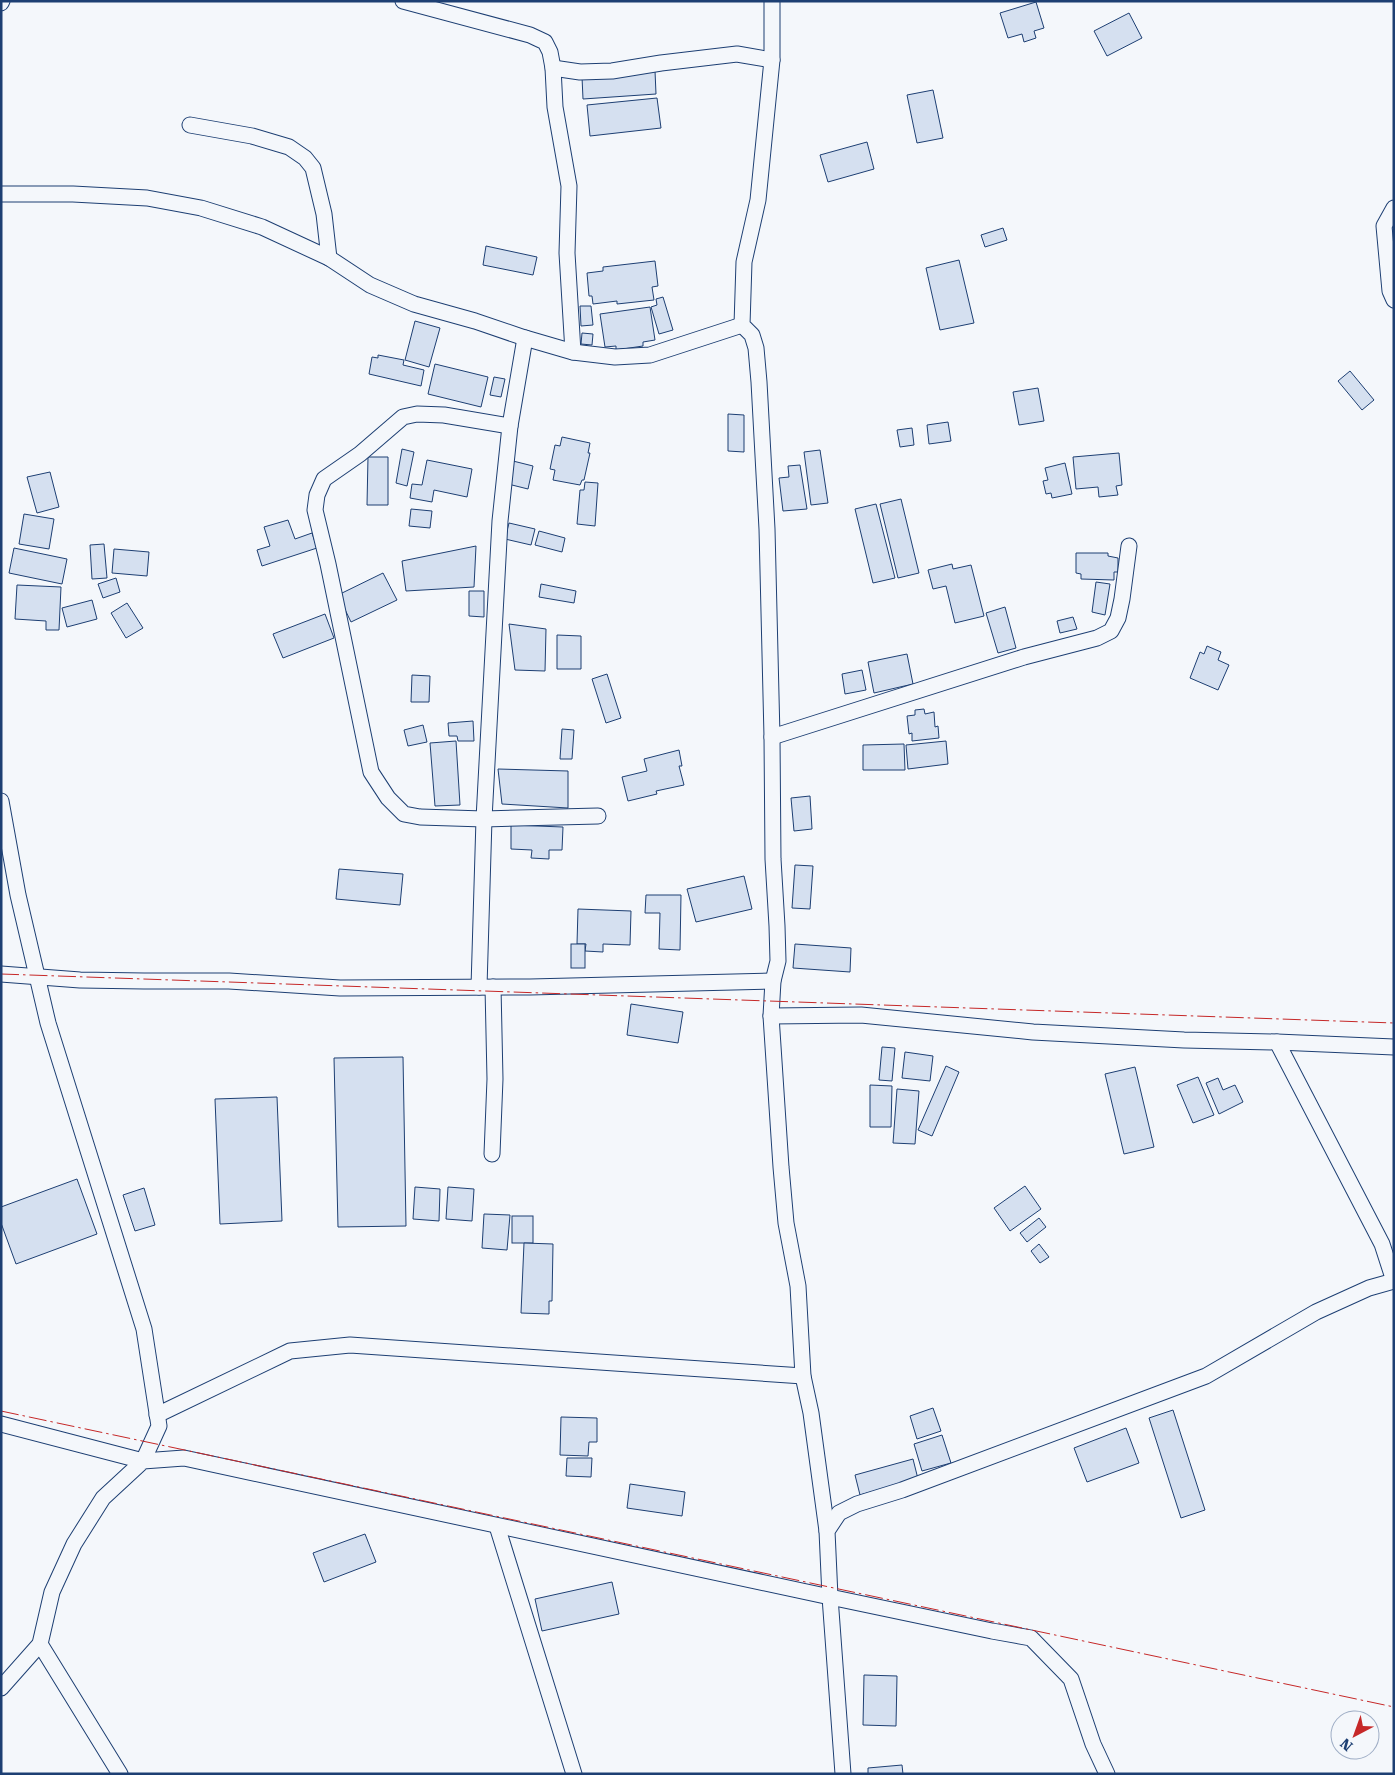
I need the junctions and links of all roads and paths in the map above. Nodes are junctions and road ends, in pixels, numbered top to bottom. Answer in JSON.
{"nodes":[{"id":1,"x":403,"y":1,"type":"edge"},
{"id":2,"x":772,"y":1,"type":"edge"},
{"id":3,"x":772,"y":60,"type":"junction"},
{"id":4,"x":553,"y":68,"type":"junction"},
{"id":5,"x":190,"y":125,"type":"dead end"},
{"id":6,"x":1,"y":194,"type":"edge"},
{"id":7,"x":1394,"y":208,"type":"edge"},
{"id":8,"x":328,"y":258,"type":"junction"},
{"id":9,"x":1394,"y":300,"type":"edge"},
{"id":10,"x":742,"y":326,"type":"junction"},
{"id":11,"x":525,"y":338,"type":"junction"},
{"id":12,"x":573,"y":352,"type":"junction"},
{"id":13,"x":510,"y":426,"type":"junction"},
{"id":14,"x":1129,"y":546,"type":"dead end"},
{"id":15,"x":772,"y":737,"type":"junction"},
{"id":16,"x":1,"y":801,"type":"edge"},
{"id":17,"x":598,"y":816,"type":"dead end"},
{"id":18,"x":484,"y":819,"type":"junction"},
{"id":19,"x":1,"y":974,"type":"edge"},
{"id":20,"x":37,"y":977,"type":"junction"},
{"id":21,"x":773,"y":981,"type":"junction"},
{"id":22,"x":486,"y":987,"type":"junction"},
{"id":23,"x":771,"y":1016,"type":"junction"},
{"id":24,"x":1277,"y":1042,"type":"junction"},
{"id":25,"x":1394,"y":1048,"type":"edge"},
{"id":26,"x":492,"y":1154,"type":"dead end"},
{"id":27,"x":1394,"y":1281,"type":"edge"},
{"id":28,"x":803,"y":1376,"type":"junction"},
{"id":29,"x":157,"y":1415,"type":"junction"},
{"id":30,"x":1,"y":1424,"type":"edge"},
{"id":31,"x":143,"y":1461,"type":"junction"},
{"id":32,"x":497,"y":1526,"type":"junction"},
{"id":33,"x":827,"y":1531,"type":"junction"},
{"id":34,"x":830,"y":1597,"type":"junction"},
{"id":35,"x":40,"y":1644,"type":"junction"},
{"id":36,"x":1,"y":1688,"type":"edge"},
{"id":37,"x":120,"y":1774,"type":"edge"},
{"id":38,"x":574,"y":1774,"type":"edge"},
{"id":39,"x":843,"y":1774,"type":"edge"},
{"id":40,"x":1107,"y":1774,"type":"edge"}],
"edges":[{"from":1,"to":4,"type":"street"},
{"from":2,"to":3,"type":"street"},
{"from":3,"to":4,"type":"street"},
{"from":3,"to":10,"type":"street"},
{"from":4,"to":12,"type":"street"},
{"from":5,"to":8,"type":"street"},
{"from":6,"to":8,"type":"street"},
{"from":7,"to":9,"type":"street"},
{"from":8,"to":11,"type":"street"},
{"from":10,"to":12,"type":"street"},
{"from":10,"to":15,"type":"street"},
{"from":11,"to":12,"type":"street"},
{"from":11,"to":13,"type":"street"},
{"from":13,"to":18,"type":"street"},
{"from":13,"to":18,"type":"street"},
{"from":14,"to":15,"type":"street"},
{"from":15,"to":21,"type":"street"},
{"from":16,"to":20,"type":"street"},
{"from":17,"to":18,"type":"street"},
{"from":18,"to":22,"type":"street"},
{"from":19,"to":20,"type":"street"},
{"from":20,"to":22,"type":"street"},
{"from":20,"to":29,"type":"street"},
{"from":21,"to":22,"type":"street"},
{"from":21,"to":23,"type":"street"},
{"from":22,"to":26,"type":"street"},
{"from":23,"to":24,"type":"street"},
{"from":23,"to":28,"type":"street"},
{"from":24,"to":25,"type":"street"},
{"from":24,"to":27,"type":"street"},
{"from":27,"to":33,"type":"street"},
{"from":28,"to":29,"type":"street"},
{"from":28,"to":33,"type":"street"},
{"from":29,"to":31,"type":"street"},
{"from":30,"to":31,"type":"street"},
{"from":31,"to":32,"type":"street"},
{"from":31,"to":35,"type":"street"},
{"from":32,"to":34,"type":"street"},
{"from":32,"to":38,"type":"street"},
{"from":33,"to":34,"type":"street"},
{"from":34,"to":39,"type":"street"},
{"from":34,"to":40,"type":"street"},
{"from":35,"to":36,"type":"street"},
{"from":35,"to":37,"type":"street"}]}
